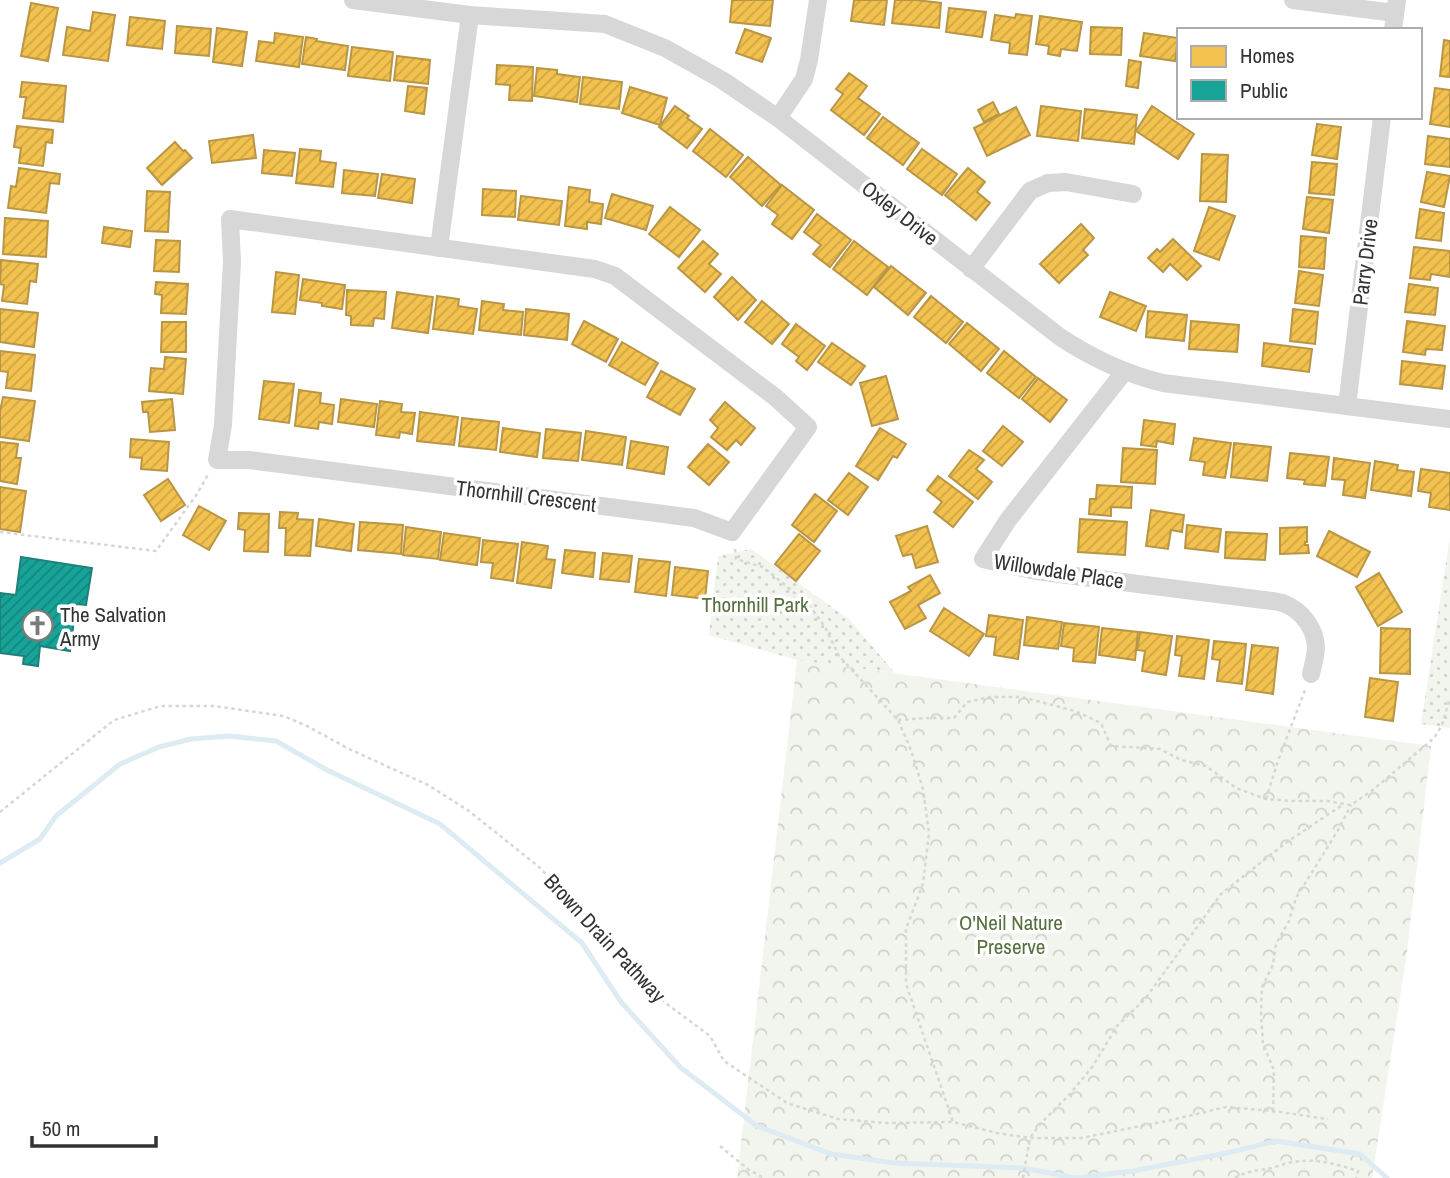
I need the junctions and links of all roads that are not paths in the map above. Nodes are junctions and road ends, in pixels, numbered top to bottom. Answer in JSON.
{"nodes":[{"id":1,"x":353,"y":0,"type":"edge"},
{"id":2,"x":818,"y":0,"type":"edge"},
{"id":3,"x":1293,"y":0,"type":"edge"},
{"id":4,"x":1395,"y":14,"type":"edge"},
{"id":5,"x":470,"y":15,"type":"junction"},
{"id":6,"x":778,"y":118,"type":"junction"},
{"id":7,"x":1382,"y":119,"type":"edge"},
{"id":8,"x":1133,"y":194,"type":"dead end"},
{"id":9,"x":439,"y":248,"type":"junction"},
{"id":10,"x":971,"y":268,"type":"junction"},
{"id":11,"x":1124,"y":372,"type":"junction"},
{"id":12,"x":1347,"y":406,"type":"junction"},
{"id":13,"x":1450,"y":419,"type":"edge"},
{"id":14,"x":1311,"y":674,"type":"road end"}],
"edges":[{"from":1,"to":5,"type":"street","name":"Oxley Drive"},
{"from":2,"to":6,"type":"street"},
{"from":3,"to":4,"type":"street"},
{"from":5,"to":6,"type":"street","name":"Oxley Drive"},
{"from":5,"to":9,"type":"street"},
{"from":6,"to":10,"type":"street","name":"Oxley Drive"},
{"from":7,"to":12,"type":"street","name":"Parry Drive"},
{"from":8,"to":10,"type":"street"},
{"from":9,"to":9,"type":"street","name":"Thornhill Crescent"},
{"from":10,"to":11,"type":"street","name":"Oxley Drive"},
{"from":11,"to":12,"type":"street","name":"Oxley Drive"},
{"from":11,"to":14,"type":"street","name":"Willowdale Place"},
{"from":12,"to":13,"type":"street","name":"Oxley Drive"}]}
